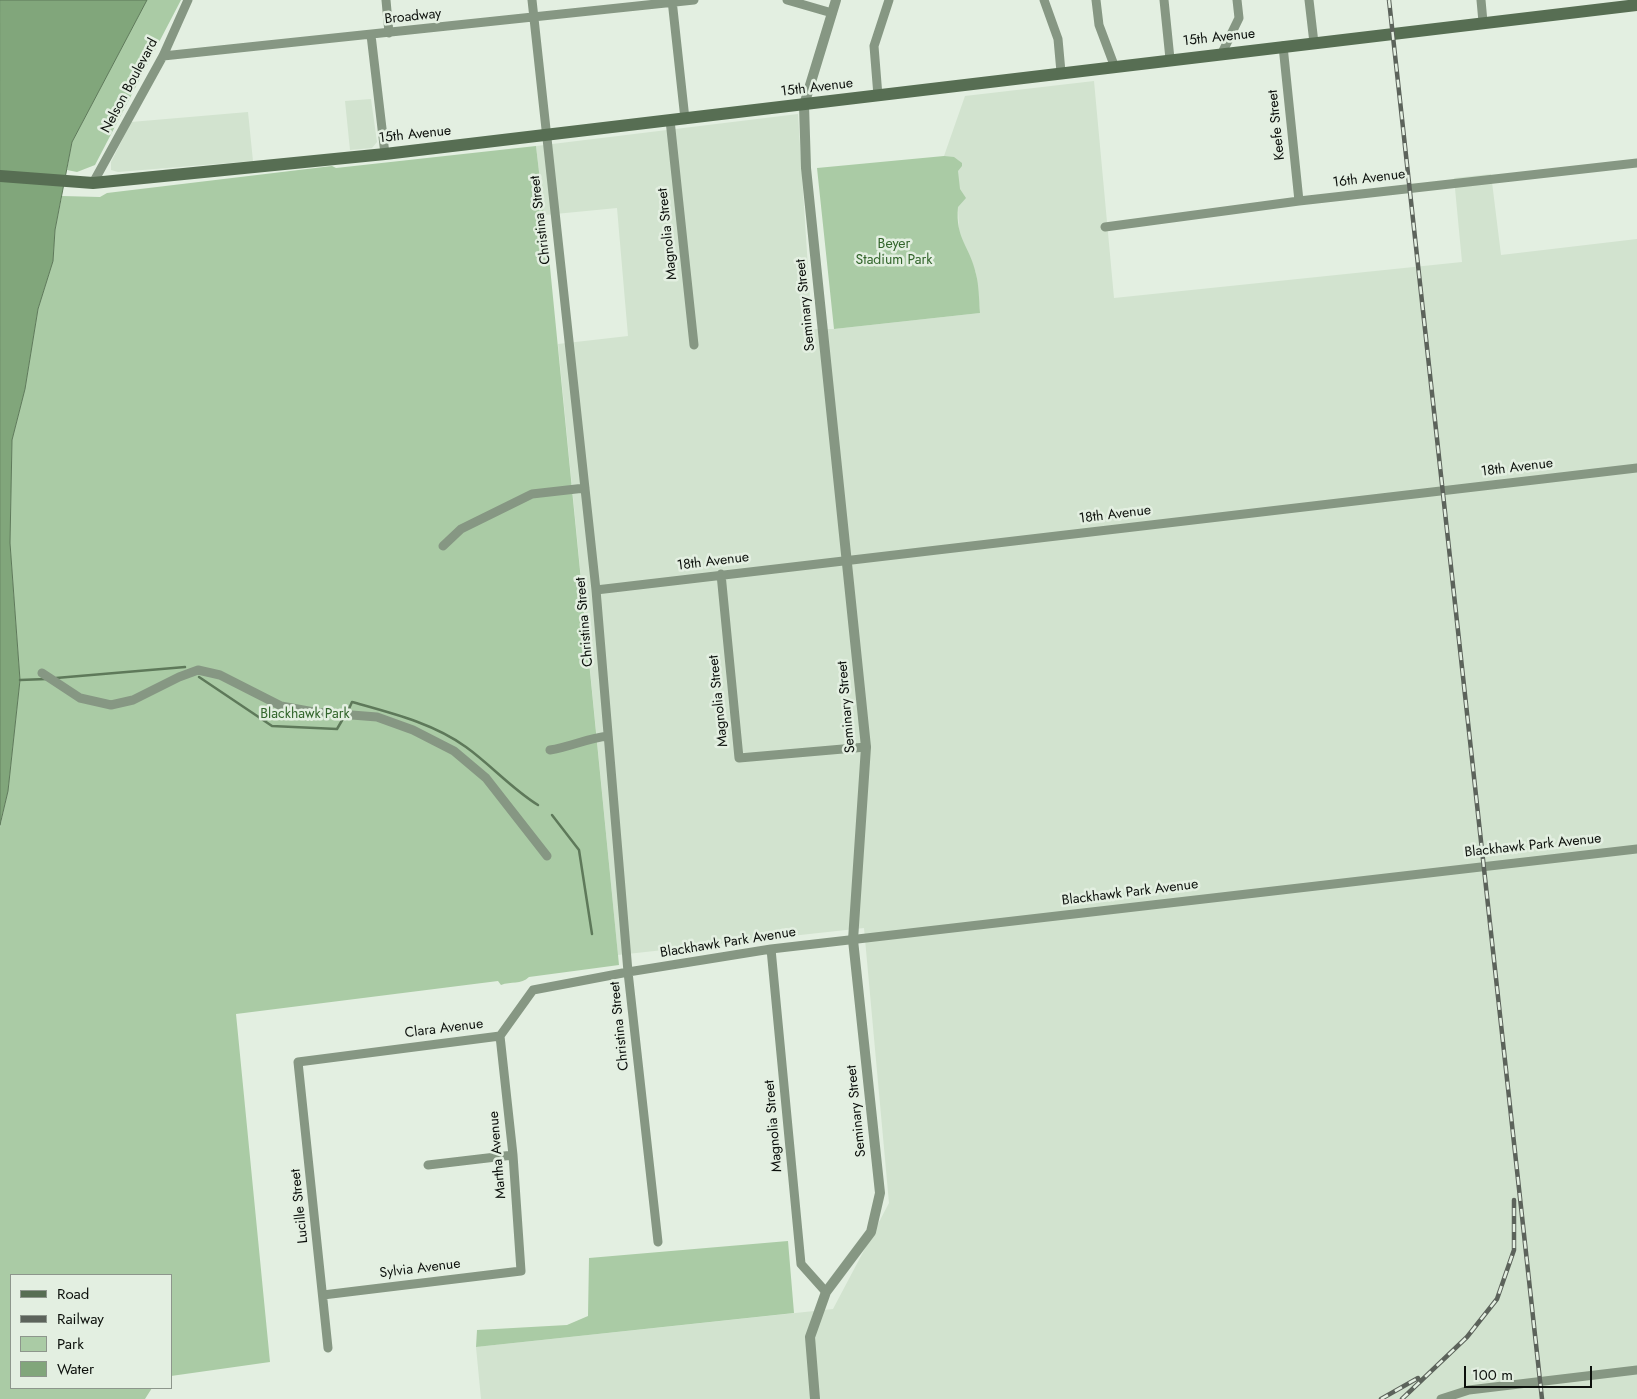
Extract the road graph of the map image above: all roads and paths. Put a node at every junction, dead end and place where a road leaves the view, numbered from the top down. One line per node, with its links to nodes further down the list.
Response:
1 (188, 0): 24 (street, Nelson Boulevard)
2 (386, 0): 19 (street)
3 (532, 0): 17 (street, Christina Street)
4 (694, 0): 14 (street, Broadway)
5 (787, 0): 16 (street)
6 (836, 0): 16 (street, Seminary Street)
7 (889, 0): 28 (street)
8 (1044, 0): 27 (street)
9 (1096, 0): 26 (street)
10 (1164, 0): 25 (street)
11 (1237, 0): 23 (street)
12 (1309, 0): 21 (street)
13 (1481, 0): 18 (street)
14 (672, 1): 17 (street, Broadway); 30 (street)
15 (1637, 5): 18 (main road, 15th Avenue)
16 (832, 13): 29 (street, Seminary Street)
17 (534, 18): 19 (street, Broadway); 32 (street, Christina Street)
18 (1483, 22): 21 (main road, 15th Avenue)
19 (390, 33): 20 (street, Broadway)
20 (371, 35): 24 (street, Broadway); 33 (street)
21 (1314, 43): 22 (main road, 15th Avenue)
22 (1283, 46): 23 (main road, 15th Avenue); 37 (street, Keefe Street)
23 (1222, 53): 25 (main road, 15th Avenue)
24 (163, 56): 36 (street, Nelson Boulevard)
25 (1170, 59): 26 (main road, 15th Avenue)
26 (1114, 65): 27 (main road, 15th Avenue)
27 (1061, 72): 28 (main road, 15th Avenue)
28 (878, 96): 29 (main road, 15th Avenue)
29 (804, 105): 30 (main road, 15th Avenue); 43 (street, Seminary Street)
30 (685, 118): 31 (main road, 15th Avenue)
31 (670, 120): 32 (main road, 15th Avenue); 39 (street, Magnolia Street)
32 (545, 136): 33 (main road, 15th Avenue); 41 (street, Christina Street)
33 (384, 154): 36 (main road, 15th Avenue)
34 (1637, 163): 37 (street, 16th Avenue)
35 (0, 176): 36 (main road, 15th Avenue)
36 (93, 183)
37 (1299, 201): 38 (street, 16th Avenue)
38 (1105, 227)
39 (694, 345)
40 (1637, 468): 43 (street, 18th Avenue)
41 (585, 488): 42 (street); 45 (street, Christina Street)
42 (443, 546)
43 (847, 560): 44 (street, 18th Avenue); 48 (street, Seminary Street)
44 (721, 574): 45 (street, 18th Avenue); 48 (street, Magnolia Street)
45 (596, 590): 47 (street, Christina Street)
46 (42, 673): 51 (street)
47 (608, 736): 49 (street); 54 (street, Christina Street)
48 (866, 747): 52 (street, Seminary Street)
49 (550, 750)
50 (1637, 848): 52 (street, Blackhawk Park Avenue)
51 (547, 856)
52 (853, 940): 53 (street, Blackhawk Park Avenue); 61 (street, Seminary Street)
53 (772, 949): 54 (street, Blackhawk Park Avenue); 61 (street, Magnolia Street)
54 (628, 972): 55 (street, Clara Avenue); 59 (street, Christina Street)
55 (500, 1036): 56 (street, Clara Avenue); 57 (street, Martha Avenue)
56 (298, 1062): 62 (street, Lucille Street)
57 (513, 1155): 58 (street); 60 (street, Martha Avenue)
58 (428, 1165)
59 (658, 1242)
60 (521, 1271): 62 (street, Sylvia Avenue)
61 (826, 1292): 65 (street, Seminary Street)
62 (323, 1295): 63 (street, Lucille Street)
63 (328, 1348)
64 (1637, 1370): 66 (street)
65 (815, 1399)
66 (1441, 1399)

